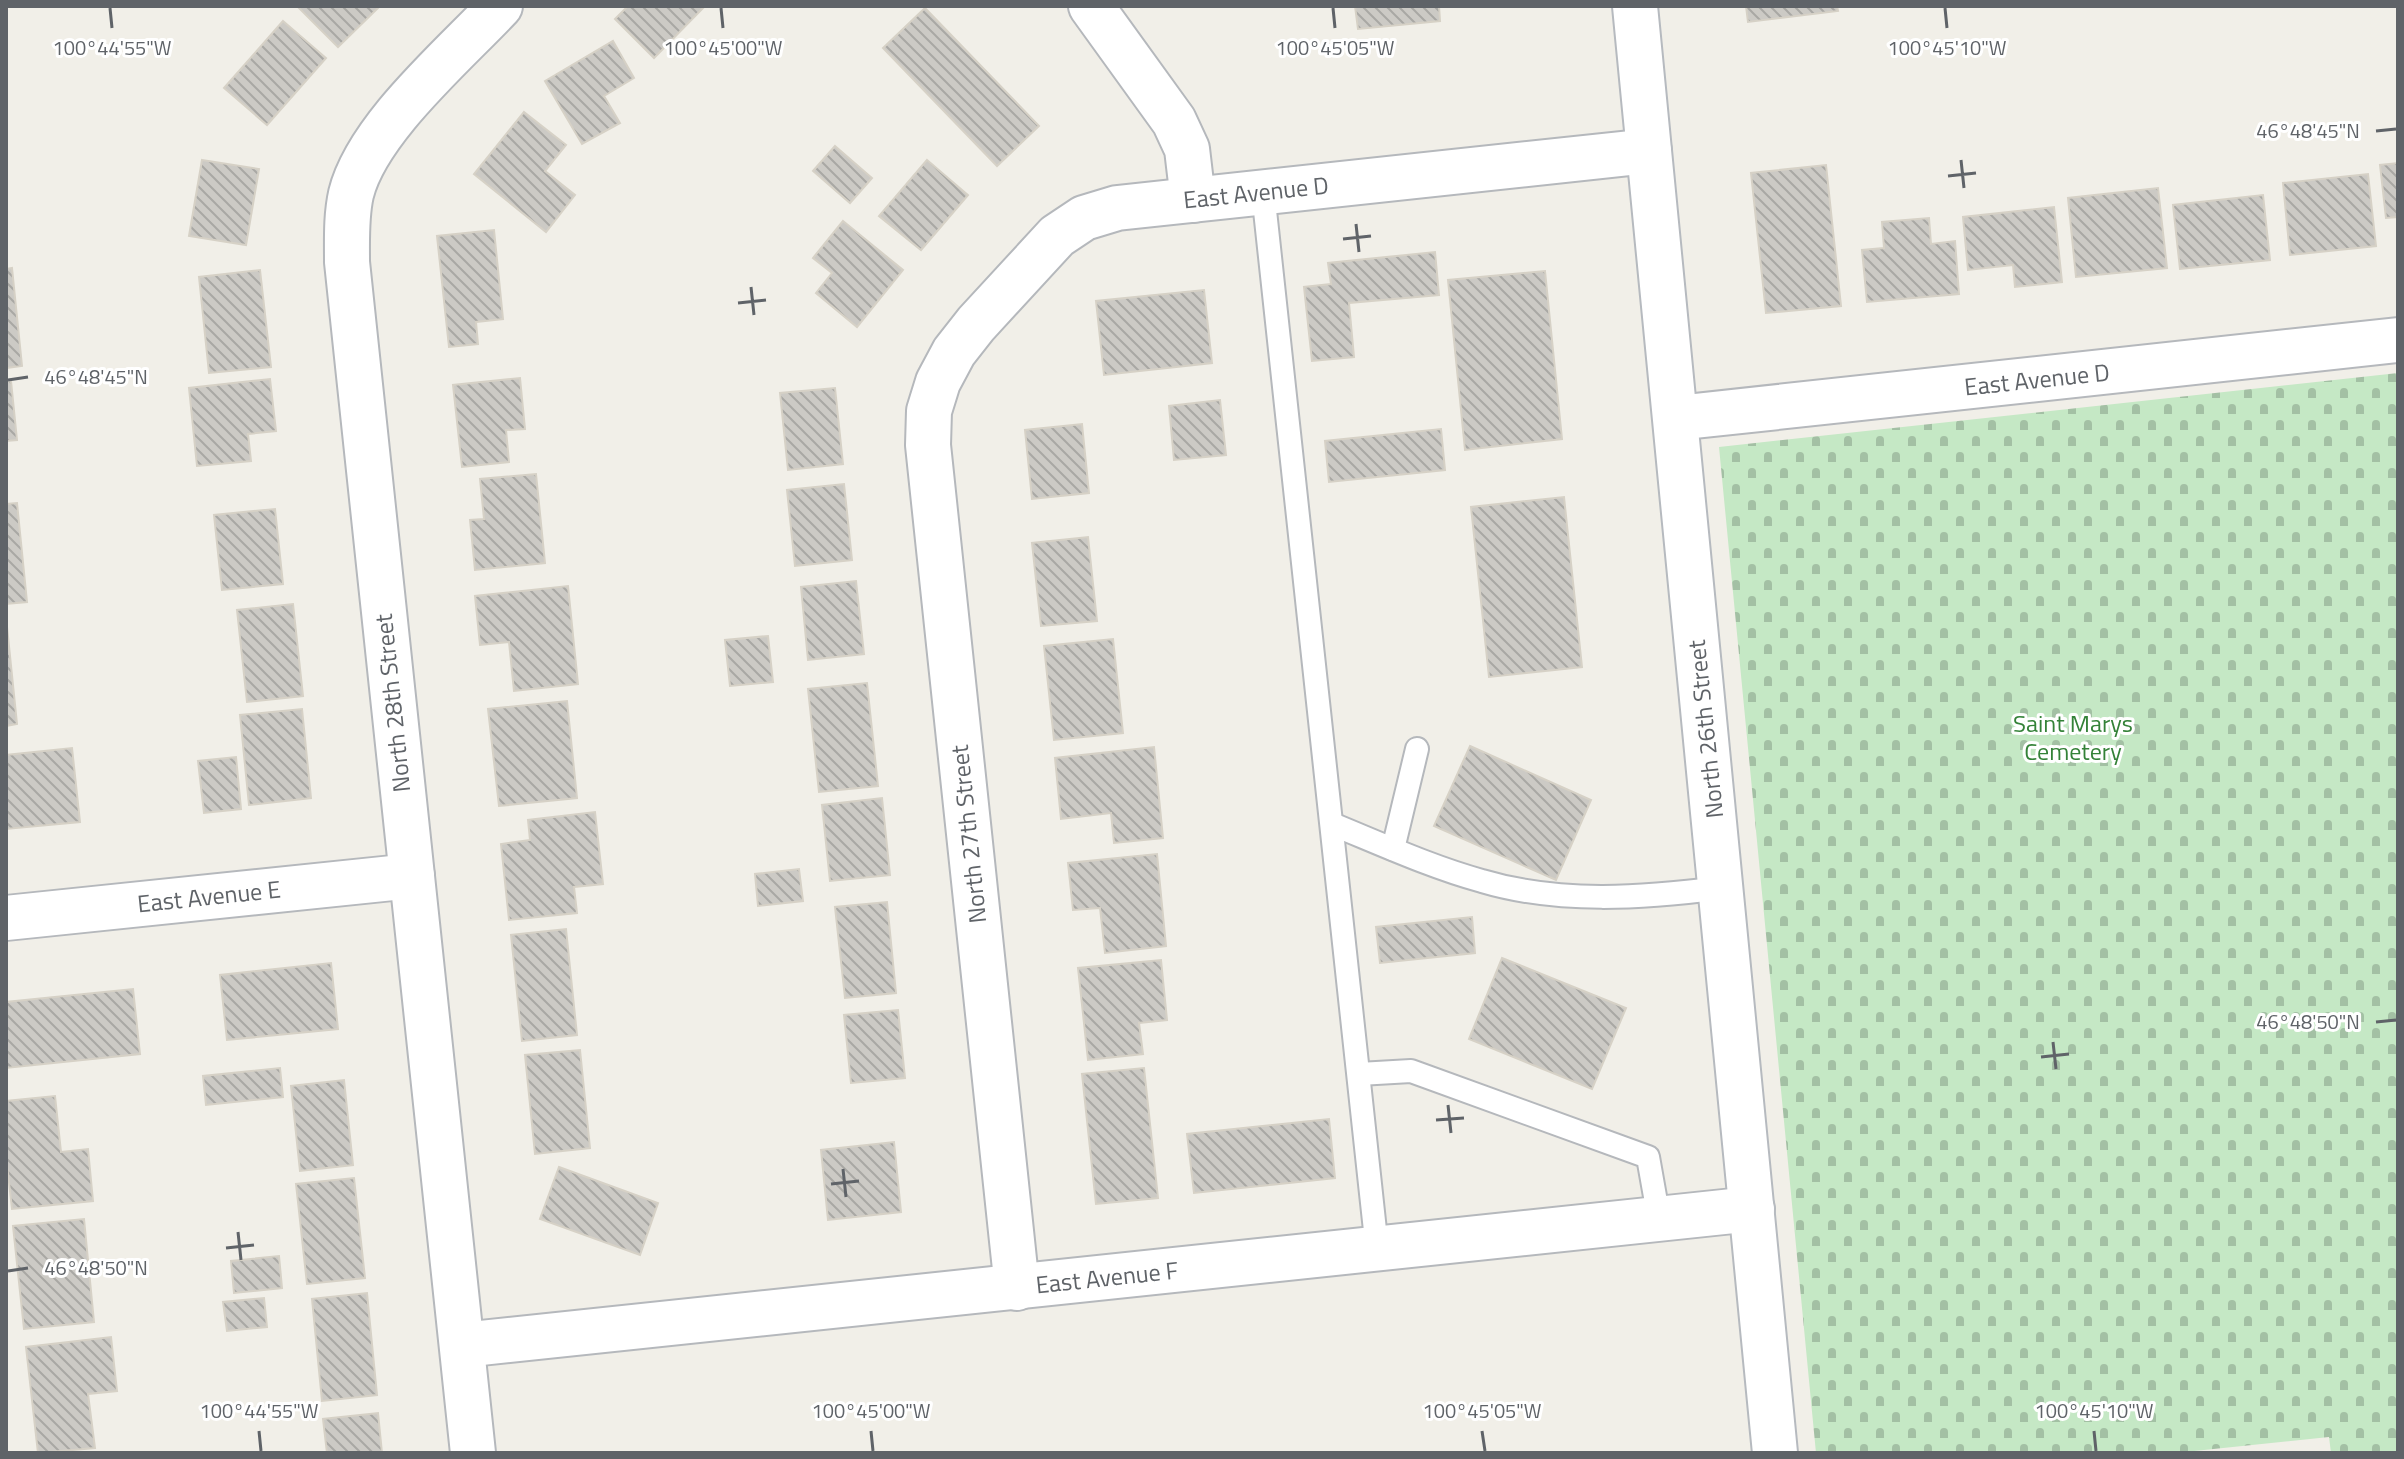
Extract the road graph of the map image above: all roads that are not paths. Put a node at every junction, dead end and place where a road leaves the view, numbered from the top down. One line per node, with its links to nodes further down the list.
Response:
1 (500, 6): 13 (street, North 28th Street)
2 (1091, 6): 6 (street)
3 (1635, 6): 4 (street, North 26th Street)
4 (1649, 151): 5 (street, East Avenue D); 9 (street, North 26th Street)
5 (1263, 192): 6 (street, East Avenue D); 11 (lane)
6 (1193, 200): 8 (street, East Avenue D)
7 (2398, 340): 9 (street, East Avenue D)
8 (938, 382): 20 (street, North 27th Street)
9 (1676, 418): 14 (street, North 26th Street)
10 (1417, 749): 12 (lane)
11 (1332, 824): 12 (lane); 16 (lane)
12 (1393, 849): 14 (lane)
13 (412, 876): 15 (street, East Avenue E); 21 (street, North 28th Street)
14 (1721, 888): 17 (street, North 26th Street)
15 (6, 918)
16 (1359, 1074): 18 (lane); 19 (lane)
17 (1752, 1209): 18 (street, East Avenue F); 23 (street, North 26th Street)
18 (1659, 1219): 19 (street, East Avenue F)
19 (1377, 1249): 20 (street, East Avenue F)
20 (1017, 1288): 21 (street, East Avenue F)
21 (462, 1345): 22 (street, North 28th Street)
22 (473, 1453)
23 (1775, 1453)

